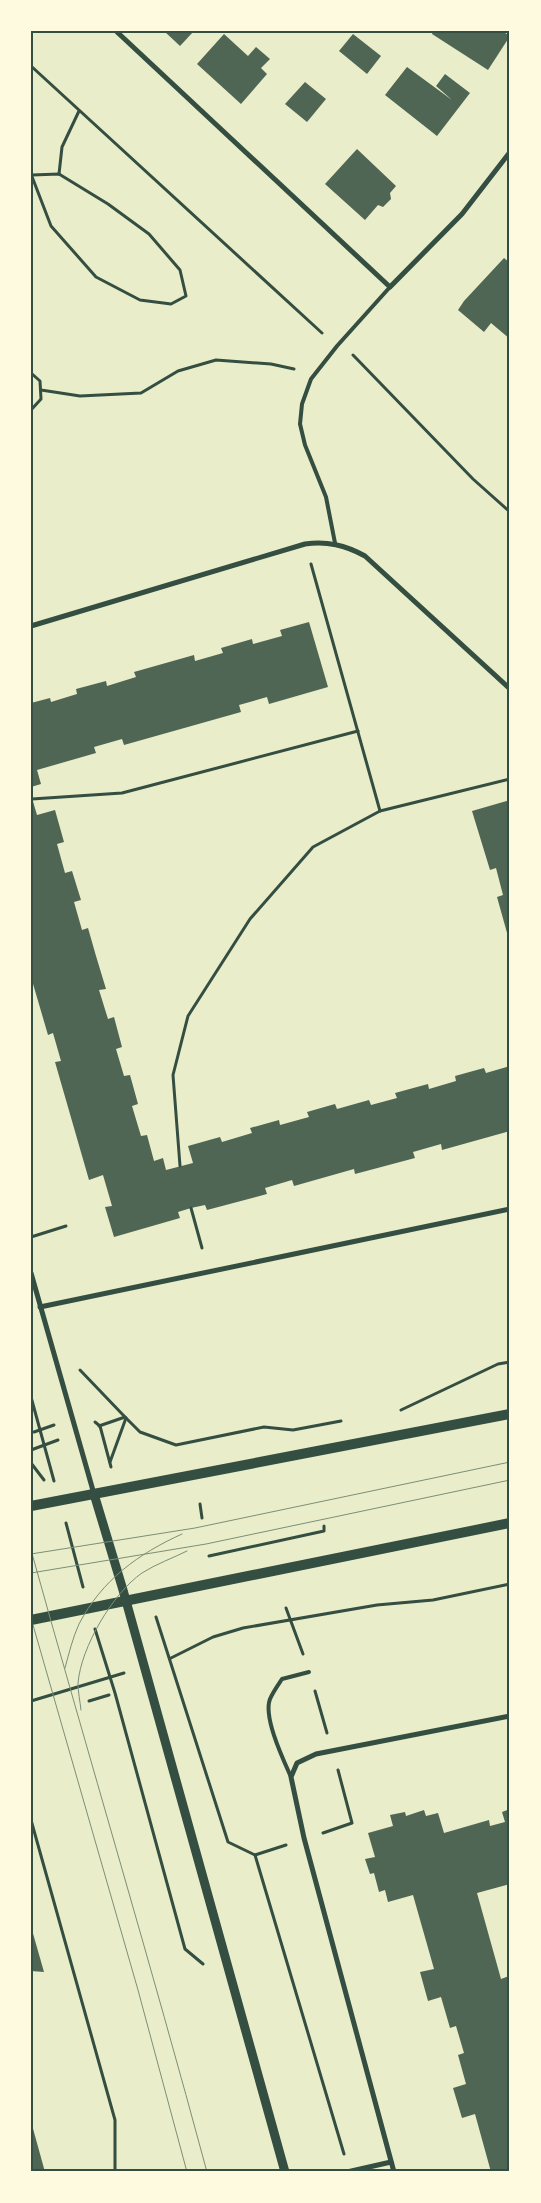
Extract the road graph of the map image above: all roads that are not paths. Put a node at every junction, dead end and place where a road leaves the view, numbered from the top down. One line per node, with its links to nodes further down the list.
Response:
1 (116, 31): 3 (street)
2 (510, 152): 3 (street)
3 (390, 287): 4 (lane)
4 (335, 543): 5 (street); 6 (street)
5 (31, 626)
6 (510, 689)
7 (510, 1209): 9 (street)
8 (31, 1272): 9 (street)
9 (40, 1307): 11 (street)
10 (510, 1414): 11 (main road)
11 (94, 1494): 12 (main road); 14 (street)
12 (31, 1506)
13 (510, 1523): 14 (main road)
14 (126, 1600): 15 (main road); 20 (street)
15 (31, 1620)
16 (309, 1672): 18 (lane)
17 (510, 1716): 18 (street)
18 (291, 1777): 19 (street)
19 (391, 2162): 21 (street); 22 (street)
20 (285, 2172)
21 (348, 2172)
22 (394, 2172)

